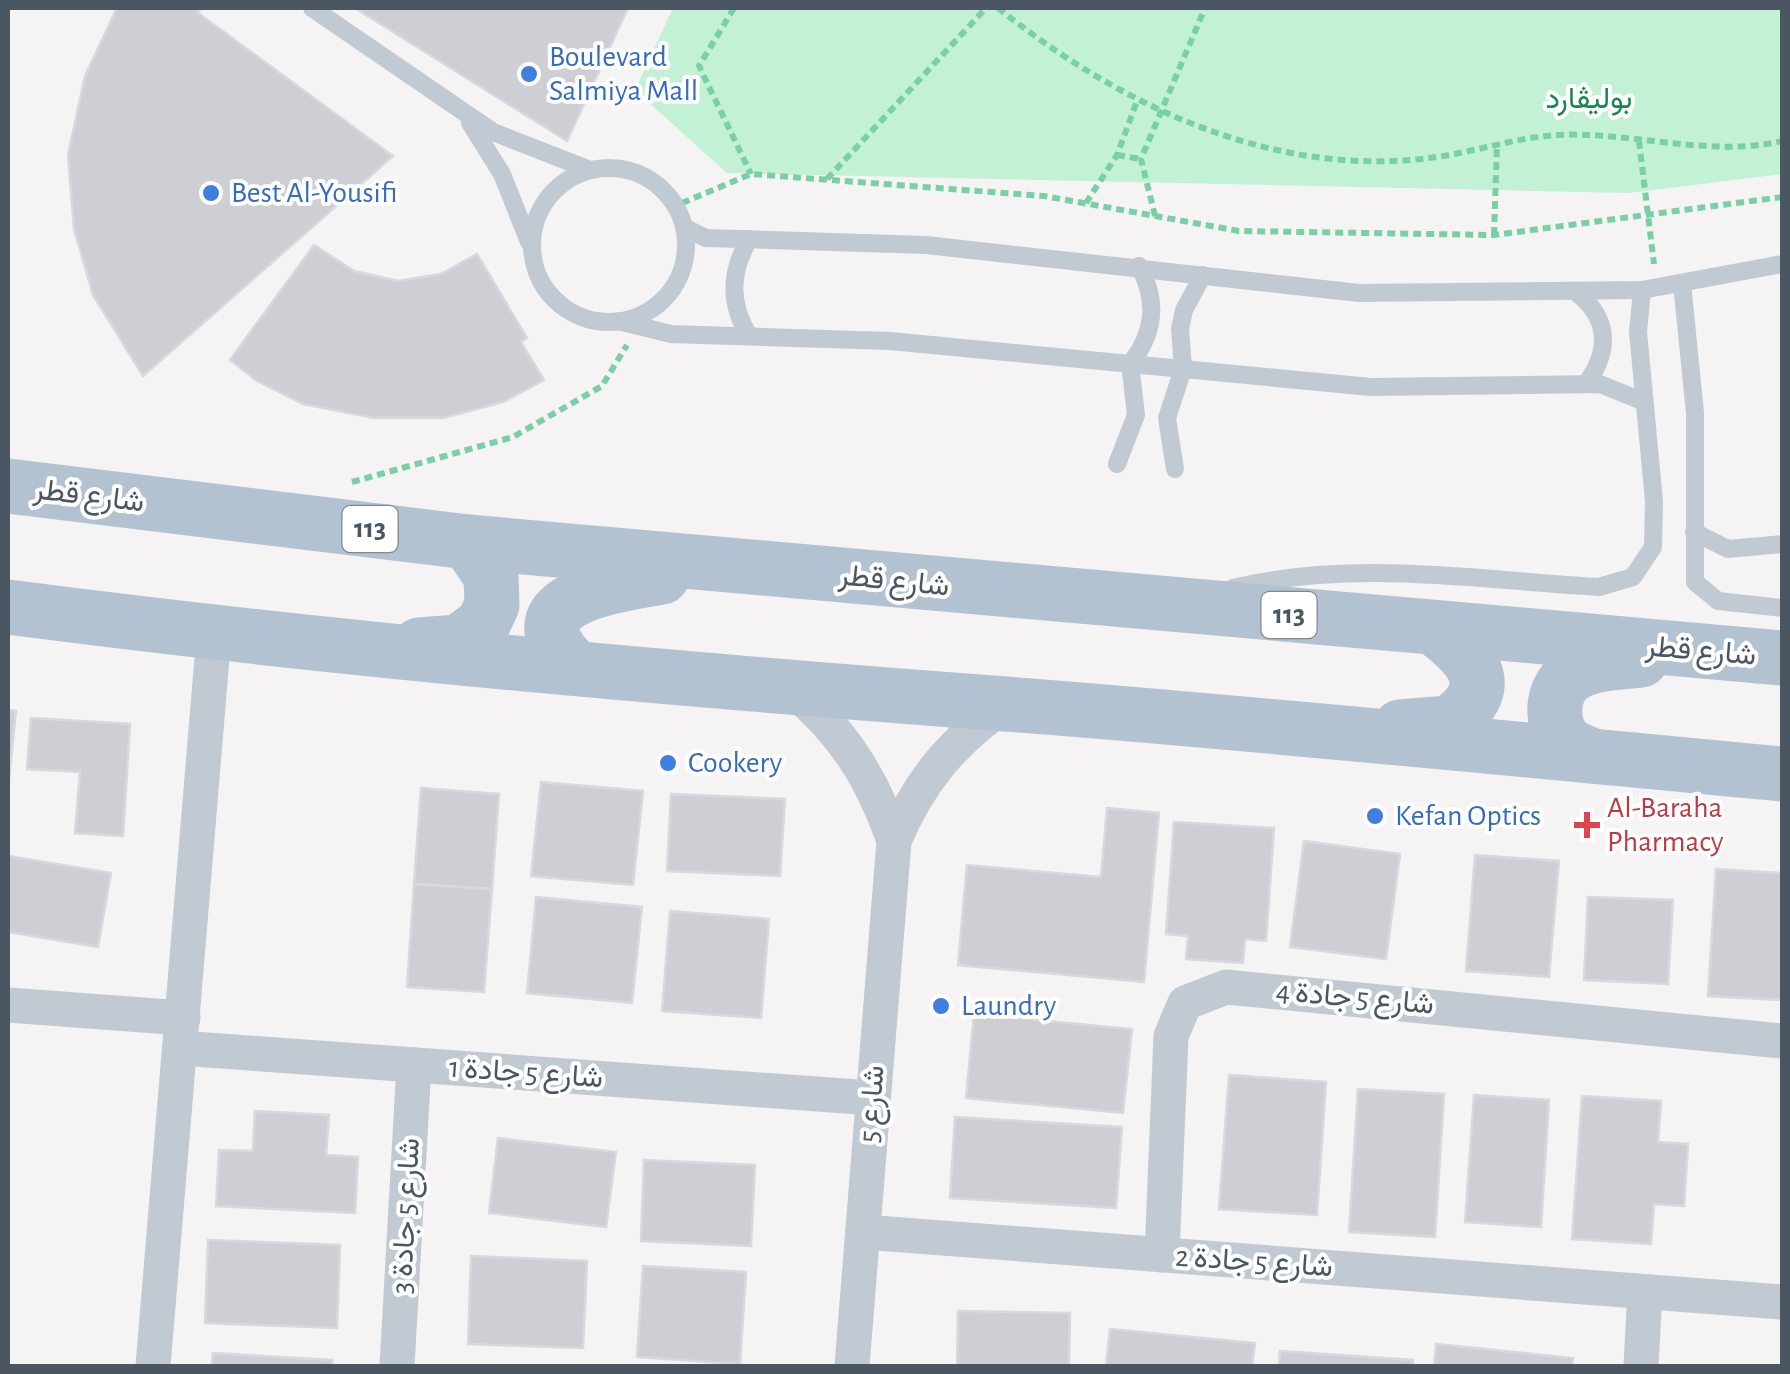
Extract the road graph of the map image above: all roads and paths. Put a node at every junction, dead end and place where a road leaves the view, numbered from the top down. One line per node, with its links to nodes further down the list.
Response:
1 (312, 8): 8 (lane)
2 (734, 8): 15 (path)
3 (986, 8): 16 (path)
4 (998, 8): 6 (path)
5 (1204, 8): 7 (path)
6 (1138, 100): 7 (path); 12 (path)
7 (1160, 109): 11 (path); 13 (path)
8 (464, 114): 14 (lane); 25 (lane)
9 (1782, 140): 10 (path)
10 (1639, 141): 11 (path); 21 (path)
11 (1497, 143): 23 (path)
12 (1117, 155): 13 (path); 18 (path)
13 (1140, 159): 20 (path)
14 (590, 170): 19 (lane); 25 (lane)
15 (750, 174): 16 (path); 19 (path)
16 (826, 180): 18 (path)
17 (1782, 197): 21 (path)
18 (1086, 204): 20 (path)
19 (676, 206): 22 (lane)
20 (1154, 216): 23 (path)
21 (1646, 216): 23 (path); 30 (path)
22 (685, 228): 24 (lane); 32 (lane)
23 (1494, 235)
24 (749, 240): 27 (lane); 33 (lane)
25 (531, 248): 32 (lane)
26 (1782, 264): 29 (lane)
27 (1139, 266): 28 (lane); 34 (lane)
28 (1202, 275): 31 (lane); 35 (lane)
29 (1682, 283): 30 (lane); 44 (lane)
30 (1650, 289): 31 (lane); 37 (lane)
31 (1577, 293): 36 (lane)
32 (630, 324): 33 (lane); 42 (path)
33 (748, 336): 34 (lane)
34 (1130, 364): 35 (lane); 38 (lane)
35 (1183, 369): 36 (lane); 40 (lane)
36 (1586, 384): 37 (lane)
37 (1642, 401): 49 (lane)
38 (1117, 464)
39 (8, 467): 43 (main road)
40 (1174, 469)
41 (8, 486): 43 (main road, شارع قطر / 113)
42 (334, 487)
43 (103, 498): 45 (main road, شارع قطر / 113)
44 (1694, 532): 46 (lane); 50 (lane)
45 (468, 542): 47 (main road, شارع قطر / 113); 53 (main road)
46 (1782, 544)
47 (734, 563): 49 (main road, شارع قطر / 113); 56 (main road)
48 (8, 607): 52 (main road)
49 (1190, 607): 51 (main road, شارع قطر / 113)
50 (1782, 608)
51 (1434, 628): 54 (main road, شارع قطر / 113); 59 (main road)
52 (214, 634): 53 (main road); 64 (street)
53 (371, 649): 56 (main road)
54 (1704, 651): 55 (main road, شارع قطر / 113); 60 (main road)
55 (1782, 658)
56 (574, 666): 57 (main road)
57 (793, 690): 58 (main road); 62 (street, شارع 5)
58 (1006, 704): 59 (main road); 62 (street, شارع 5)
59 (1292, 730): 60 (main road)
60 (1594, 756): 61 (main road)
61 (1782, 774)
62 (894, 842): 67 (street, شارع 5)
63 (8, 1005): 64 (street, شارع 5 جادة 1)
64 (181, 1033): 66 (street, شارع 5 جادة 1); 72 (street)
65 (1782, 1041): 69 (street, شارع 5 جادة 4)
66 (414, 1065): 67 (street, شارع 5 جادة 1); 73 (street, شارع 5 جادة 3)
67 (872, 1098): 68 (street, شارع 5)
68 (863, 1232): 69 (street, شارع 5 جادة 2); 74 (street, شارع 5)
69 (1162, 1255): 70 (street, شارع 5 جادة 2)
70 (1645, 1292): 71 (street, شارع 5 جادة 2); 75 (street)
71 (1782, 1302)
72 (154, 1366)
73 (397, 1366)
74 (852, 1366)
75 (1641, 1366)

